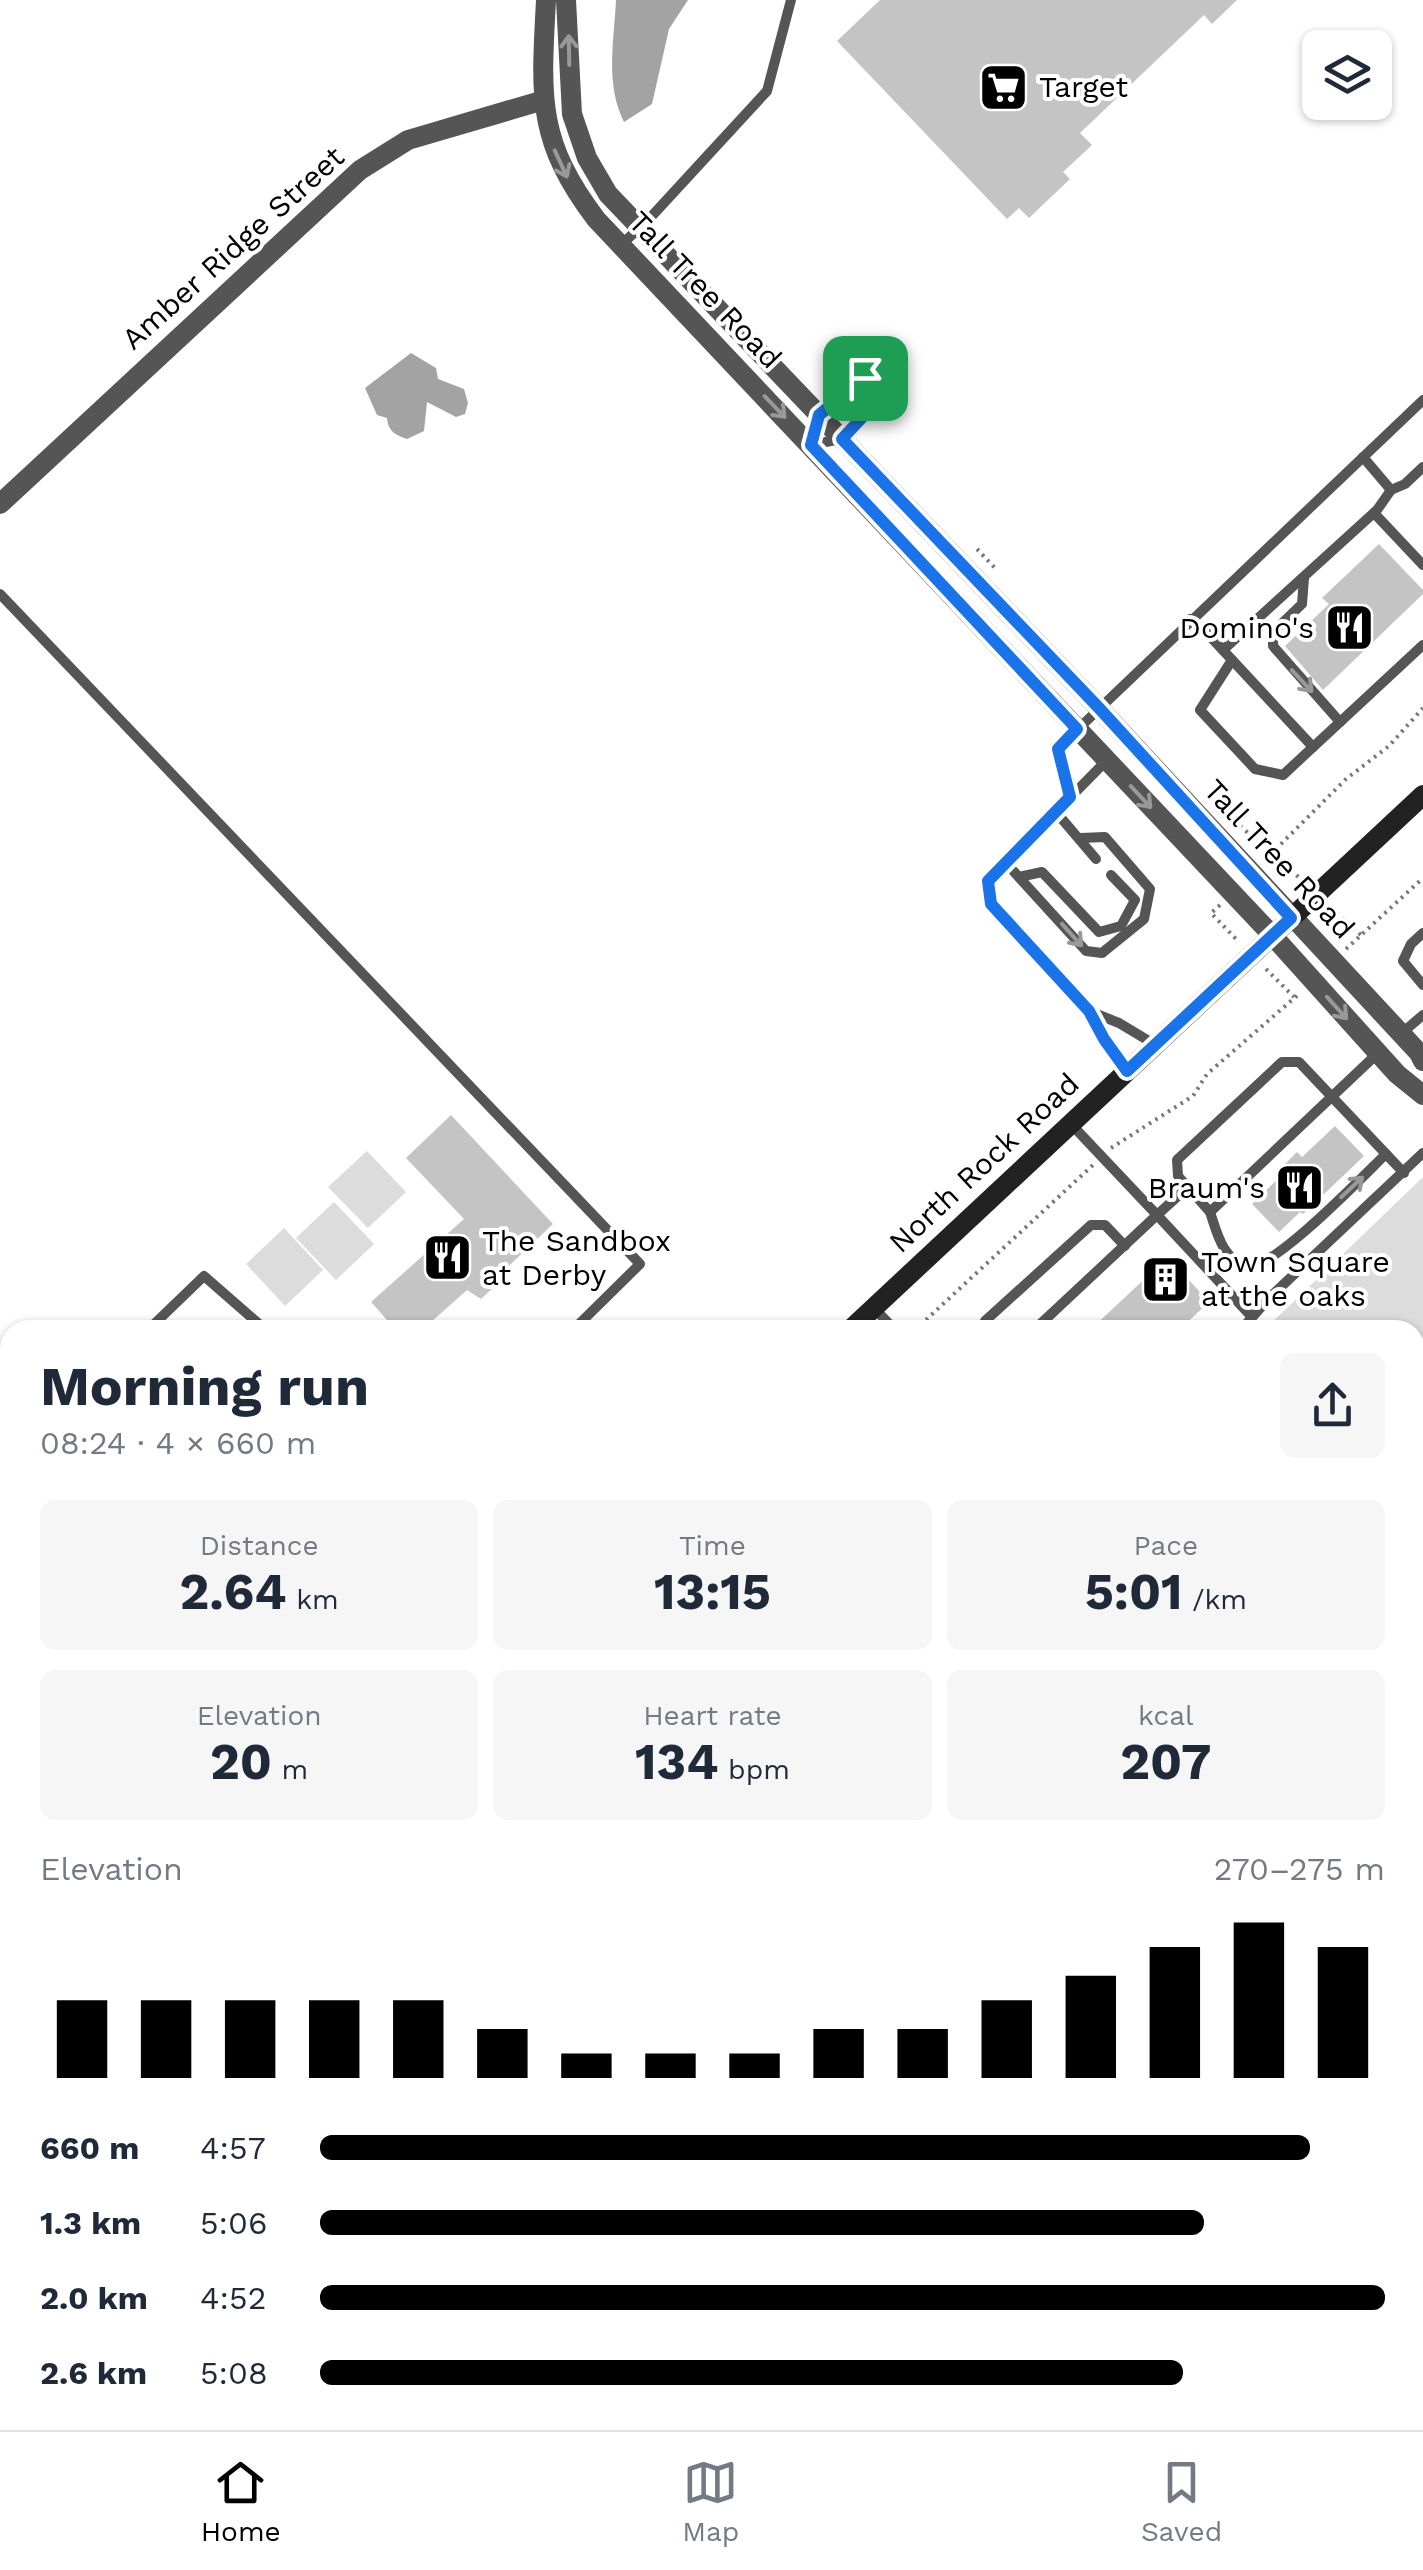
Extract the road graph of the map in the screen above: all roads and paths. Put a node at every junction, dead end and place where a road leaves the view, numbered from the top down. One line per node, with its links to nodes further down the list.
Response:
1 (546, 0): 4 (street, Tall Tree Road)
2 (566, 0): 5 (street, Tall Tree Road, one-way to 2)
3 (791, 0): 5 (lane)
4 (544, 100): 6 (street, Tall Tree Road, one-way to 6); 14 (street, Amber Ridge Street)
5 (640, 227): 6 (lane); 8 (street, Tall Tree Road)
6 (621, 245): 10 (street, Tall Tree Road, one-way to 10)
7 (1423, 400): 11 (lane)
8 (819, 415): 9 (street, Tall Tree Road); 9 (lane); 10 (lane)
9 (842, 439): 10 (lane); 23 (street, Tall Tree Road)
10 (811, 445): 26 (street, Tall Tree Road)
11 (1363, 457): 13 (lane); 19 (lane)
12 (1422, 472): 13 (lane)
13 (1391, 490): 15 (lane)
14 (0, 504)
15 (1374, 513): 16 (lane); 17 (lane)
16 (1423, 565)
17 (1304, 578): 21 (lane); 25 (lane, one-way to 25)
18 (0, 594): 67 (lane)
19 (1190, 619): 21 (lane); 23 (lane)
20 (1423, 645): 25 (lane)
21 (1222, 650): 22 (lane)
22 (1232, 660): 27 (lane); 27 (lane)
23 (1099, 708): 26 (lane); 39 (street, Tall Tree Road)
24 (1423, 708): 33 (path)
25 (1340, 722): 27 (lane)
26 (1077, 729): 28 (street, Tall Tree Road); 30 (lane)
27 (1313, 748)
28 (1106, 760): 30 (lane); 41 (street, Tall Tree Road, one-way to 41)
29 (1423, 796): 39 (main road, North Rock Road)
30 (1070, 797): 31 (lane)
31 (1056, 812): 32 (lane); 35 (lane)
32 (1081, 838): 34 (lane); 37 (lane, one-way to 32)
33 (1273, 853)
34 (1096, 859)
35 (1006, 863): 37 (lane); 44 (lane)
36 (1110, 875): 37 (lane)
37 (1019, 877)
38 (1423, 878): 42 (path)
39 (1291, 918): 41 (main road, North Rock Road); 46 (street, Tall Tree Road)
40 (1423, 934): 43 (lane)
41 (1272, 936): 47 (main road, North Rock Road); 48 (street, Tall Tree Road, one-way to 48)
42 (1347, 948)
43 (1423, 985)
44 (1089, 1011): 47 (lane); 50 (lane)
45 (1423, 1014): 46 (lane)
46 (1401, 1034): 49 (street, Tall Tree Road)
47 (1155, 1045): 50 (main road, North Rock Road)
48 (1378, 1052): 51 (street, Tall Tree Road); 52 (lane)
49 (1423, 1061)
50 (1127, 1071): 53 (main road, North Rock Road)
51 (1423, 1096)
52 (1332, 1098): 55 (lane); 57 (lane); 58 (lane)
53 (1070, 1124): 59 (lane); 63 (main road, North Rock Road)
54 (1423, 1153): 56 (lane)
55 (1386, 1154): 56 (lane); 61 (lane, one-way to 55)
56 (1404, 1173): 62 (lane)
57 (1188, 1187): 58 (lane); 59 (lane)
58 (1210, 1212): 61 (lane)
59 (1157, 1216): 60 (lane); 64 (lane)
60 (1124, 1246): 70 (lane); 71 (lane)
61 (1277, 1255): 62 (lane)
62 (1295, 1274): 64 (lane)
63 (874, 1308): 68 (main road, North Rock Road); 69 (lane)
64 (1252, 1317): 72 (lane)
65 (158, 1320): 66 (lane)
66 (255, 1320)
67 (582, 1320)
68 (861, 1320)
69 (885, 1320)
70 (986, 1320)
71 (1045, 1320)
72 (1249, 1320)

